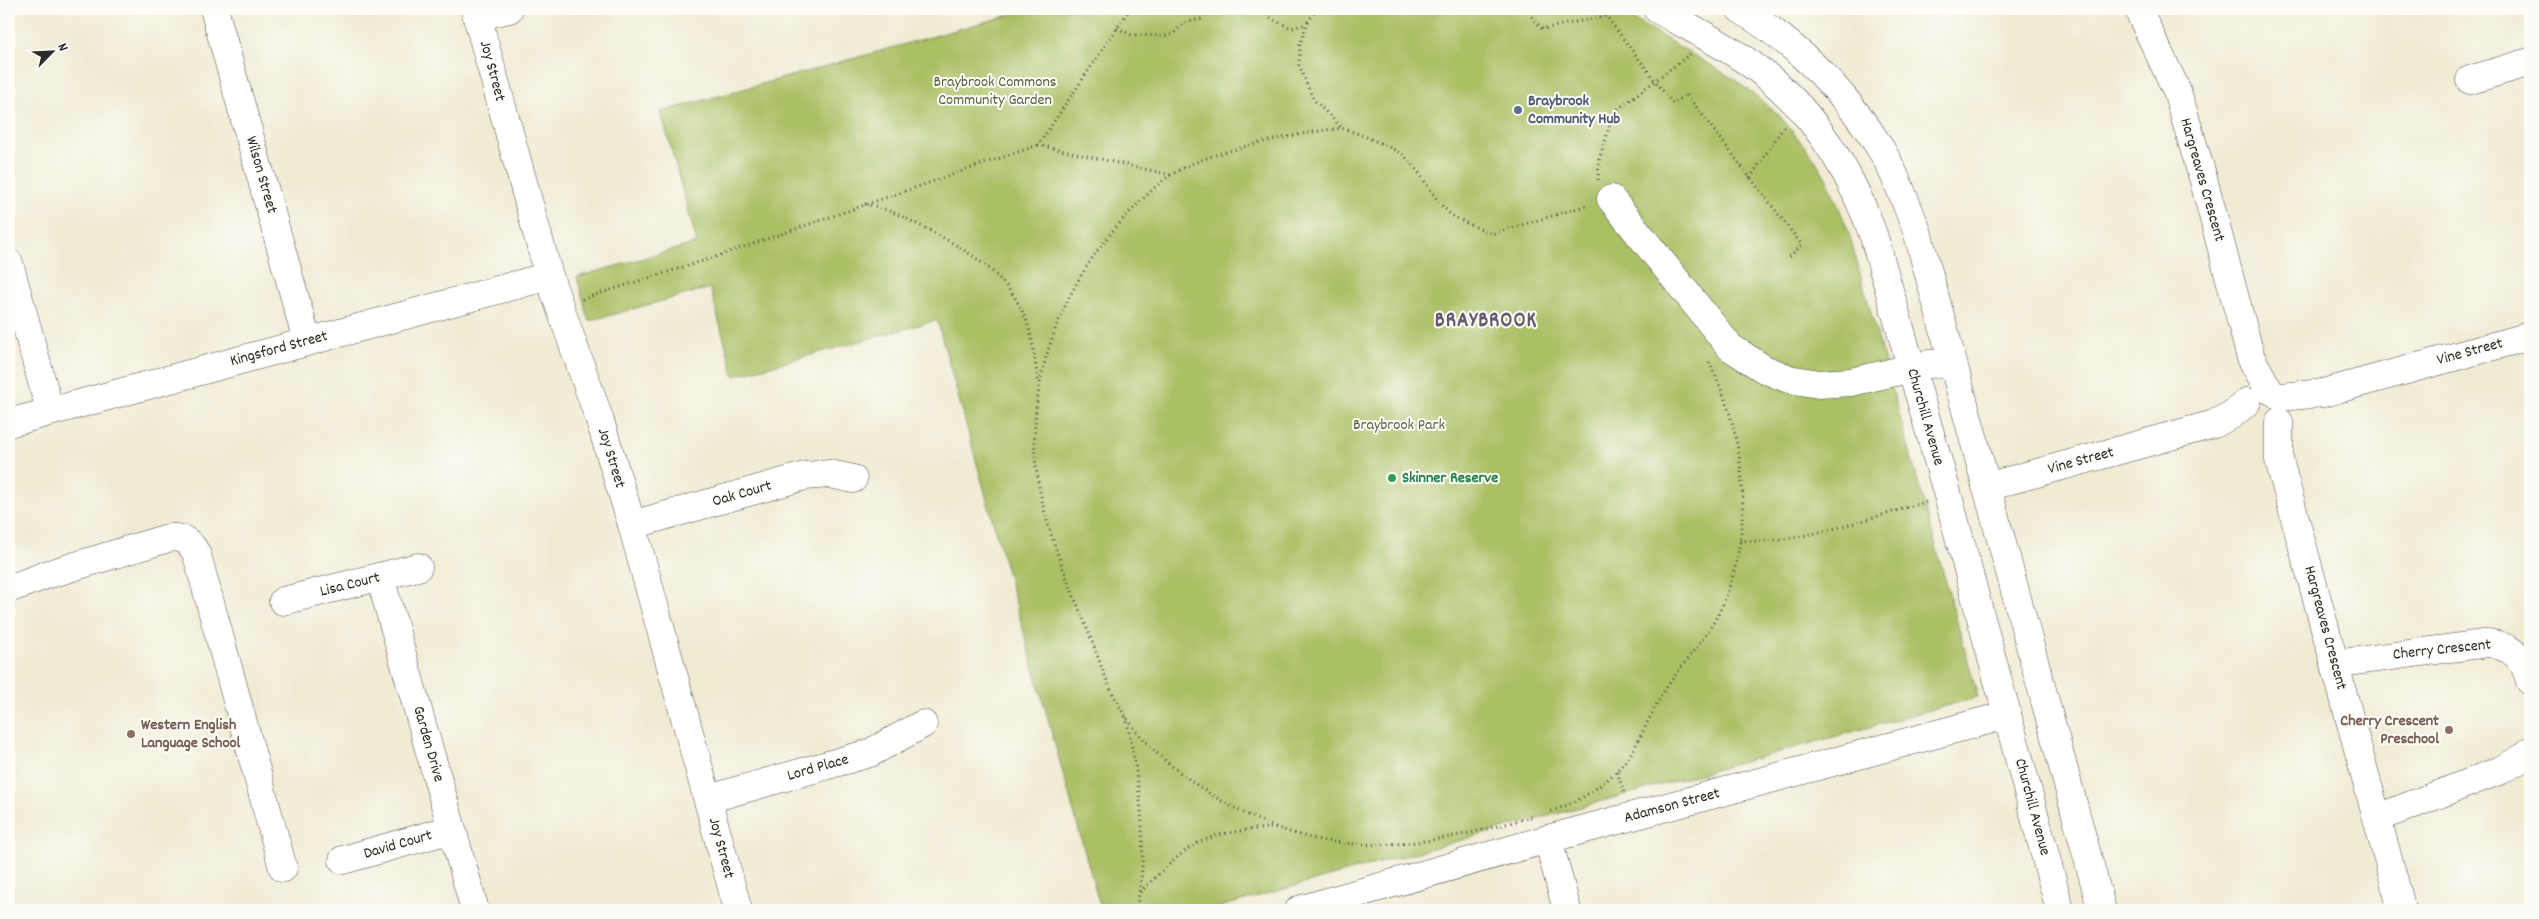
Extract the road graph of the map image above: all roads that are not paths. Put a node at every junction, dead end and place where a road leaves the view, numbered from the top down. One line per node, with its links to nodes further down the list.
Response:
1 (214, 9): 13 (street, Wilson Street)
2 (508, 9): 6 (street)
3 (1657, 9): 15 (street, Churchill Avenue)
4 (1740, 9): 14 (street)
5 (2138, 9): 16 (street, Hargreaves Crescent)
6 (476, 13): 11 (street, Joy Street)
7 (2530, 62): 8 (street)
8 (2470, 80)
9 (1602, 195): 15 (street)
10 (9, 263): 17 (street)
11 (549, 276): 13 (street, Kingsford Street); 22 (street, Joy Street)
12 (2530, 336): 16 (street, Vine Street)
13 (307, 341): 17 (street, Kingsford Street)
14 (1952, 363): 15 (street); 20 (street)
15 (1911, 368): 21 (street, Churchill Avenue)
16 (2265, 409): 20 (street, Vine Street); 27 (street, Hargreaves Crescent)
17 (50, 411): 18 (street, Kingsford Street)
18 (9, 423)
19 (854, 479): 22 (street, Oak Court)
20 (1986, 487): 21 (street, Vine Street); 29 (street)
21 (1948, 496): 30 (street, Churchill Avenue)
22 (632, 525): 33 (street, Joy Street)
23 (418, 567): 24 (street, Lisa Court)
24 (380, 577): 26 (street, Lisa Court); 36 (street, Garden Drive)
25 (9, 589): 38 (street)
26 (283, 601)
27 (2334, 664): 28 (street, Cherry Crescent); 34 (street, Hargreaves Crescent)
28 (2530, 681)
29 (2046, 704): 30 (street, Adamson Street); 44 (street)
30 (2007, 715): 35 (street, Adamson Street); 43 (street, Churchill Avenue)
31 (923, 724): 33 (street, Lord Place)
32 (2530, 751): 34 (street)
33 (708, 799): 40 (street, Joy Street)
34 (2378, 818): 45 (street, Hargreaves Crescent)
35 (1543, 823): 41 (street, Adamson Street); 42 (street)
36 (452, 829): 37 (street, David Court); 39 (street, Garden Drive)
37 (343, 860)
38 (283, 868)
39 (475, 910)
40 (738, 910)
41 (1299, 910)
42 (1567, 910)
43 (2060, 910)
44 (2102, 910)
45 (2402, 910)

